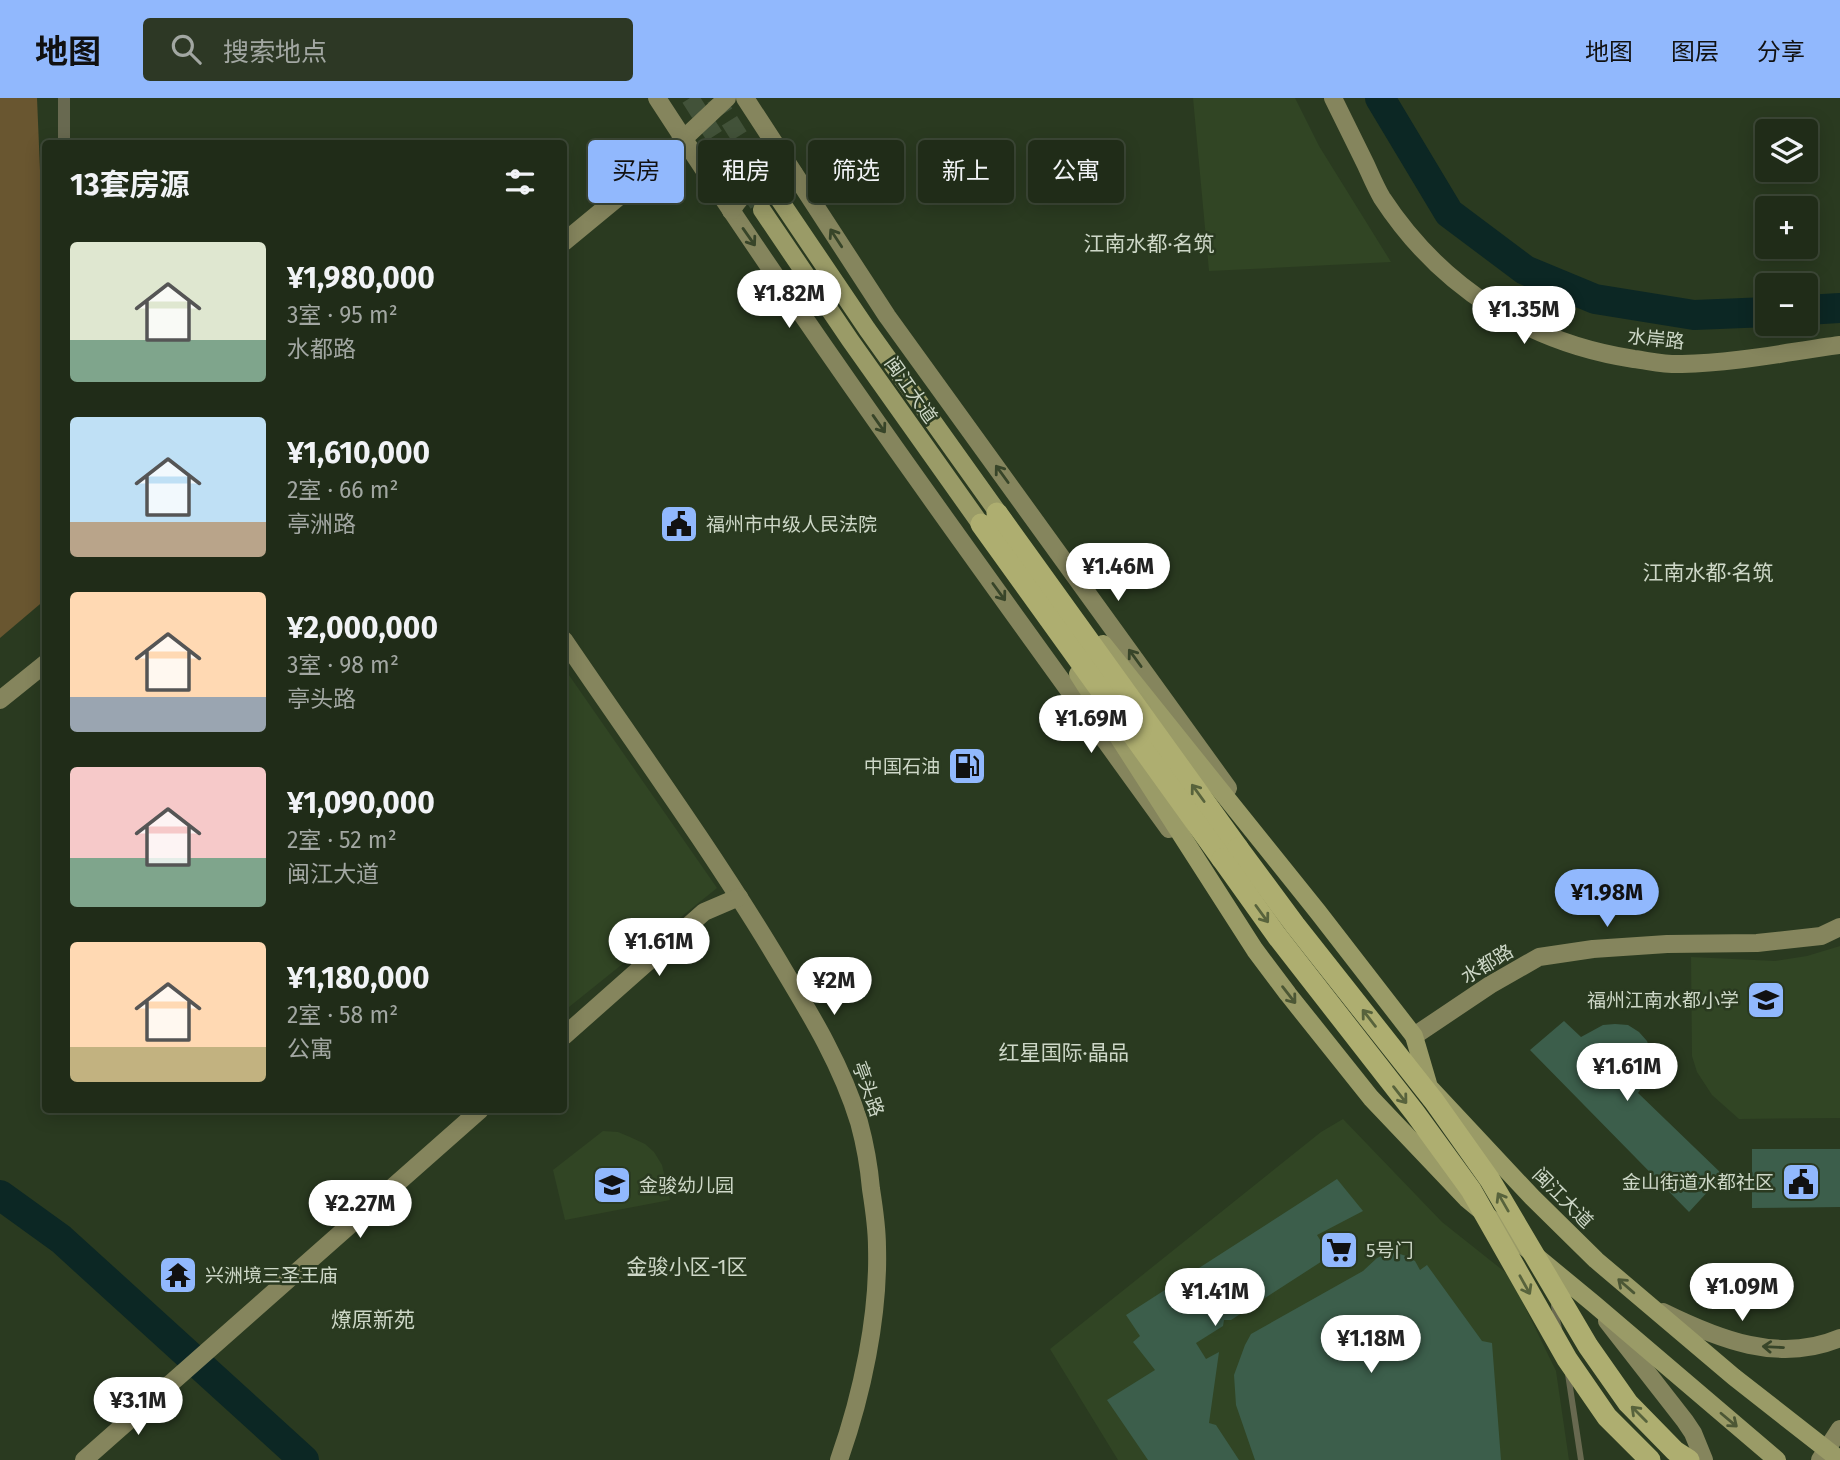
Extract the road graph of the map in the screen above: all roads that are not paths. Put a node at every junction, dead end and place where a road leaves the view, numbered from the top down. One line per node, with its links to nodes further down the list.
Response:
1 (64, 98): 7 (street)
2 (657, 98): 6 (main road)
3 (727, 98): 6 (main road)
4 (745, 98): 8 (main road)
5 (1333, 98): 15 (main road, 水岸路)
6 (684, 139): 13 (main road); 14 (main road)
7 (64, 140)
8 (772, 140)
9 (794, 174): 22 (main road, one-way to 9)
10 (736, 203): 13 (main road)
11 (782, 203): 16 (main road, 闽江大道)
12 (762, 210): 16 (main road, 闽江大道)
13 (731, 211): 24 (main road, one-way to 24)
14 (567, 240)
15 (1840, 345)
16 (989, 518): 20 (highway); 22 (main road, 闽江大道, one-way to 16); 24 (main road)
17 (567, 644): 21 (main road, 亭头路)
18 (42, 666): 19 (main road)
19 (0, 700)
20 (1230, 854): 37 (highway, one-way to 37, bridge); 38 (highway, one-way to 20, bridge)
21 (739, 897): 25 (main road); 35 (main road, 亭头路)
22 (1318, 912): 26 (main road, 闽江大道)
23 (1840, 927): 26 (main road, 水都路)
24 (1255, 950): 28 (main road, one-way to 28)
25 (567, 1033)
26 (1414, 1037): 30 (main road, 闽江大道, one-way to 26)
27 (477, 1113): 34 (main road)
28 (1546, 1266): 29 (main road); 36 (lane)
29 (1594, 1304): 39 (main road); 40 (main road, one-way to 40)
30 (1649, 1306): 31 (main road, one-way to 30); 33 (main road, 闽江大道)
31 (1840, 1338)
32 (1840, 1429): 33 (main road)
33 (1829, 1457)
34 (84, 1460)
35 (839, 1460)
36 (1581, 1460)
37 (1650, 1460)
38 (1689, 1460)
39 (1704, 1460)
40 (1777, 1460)

